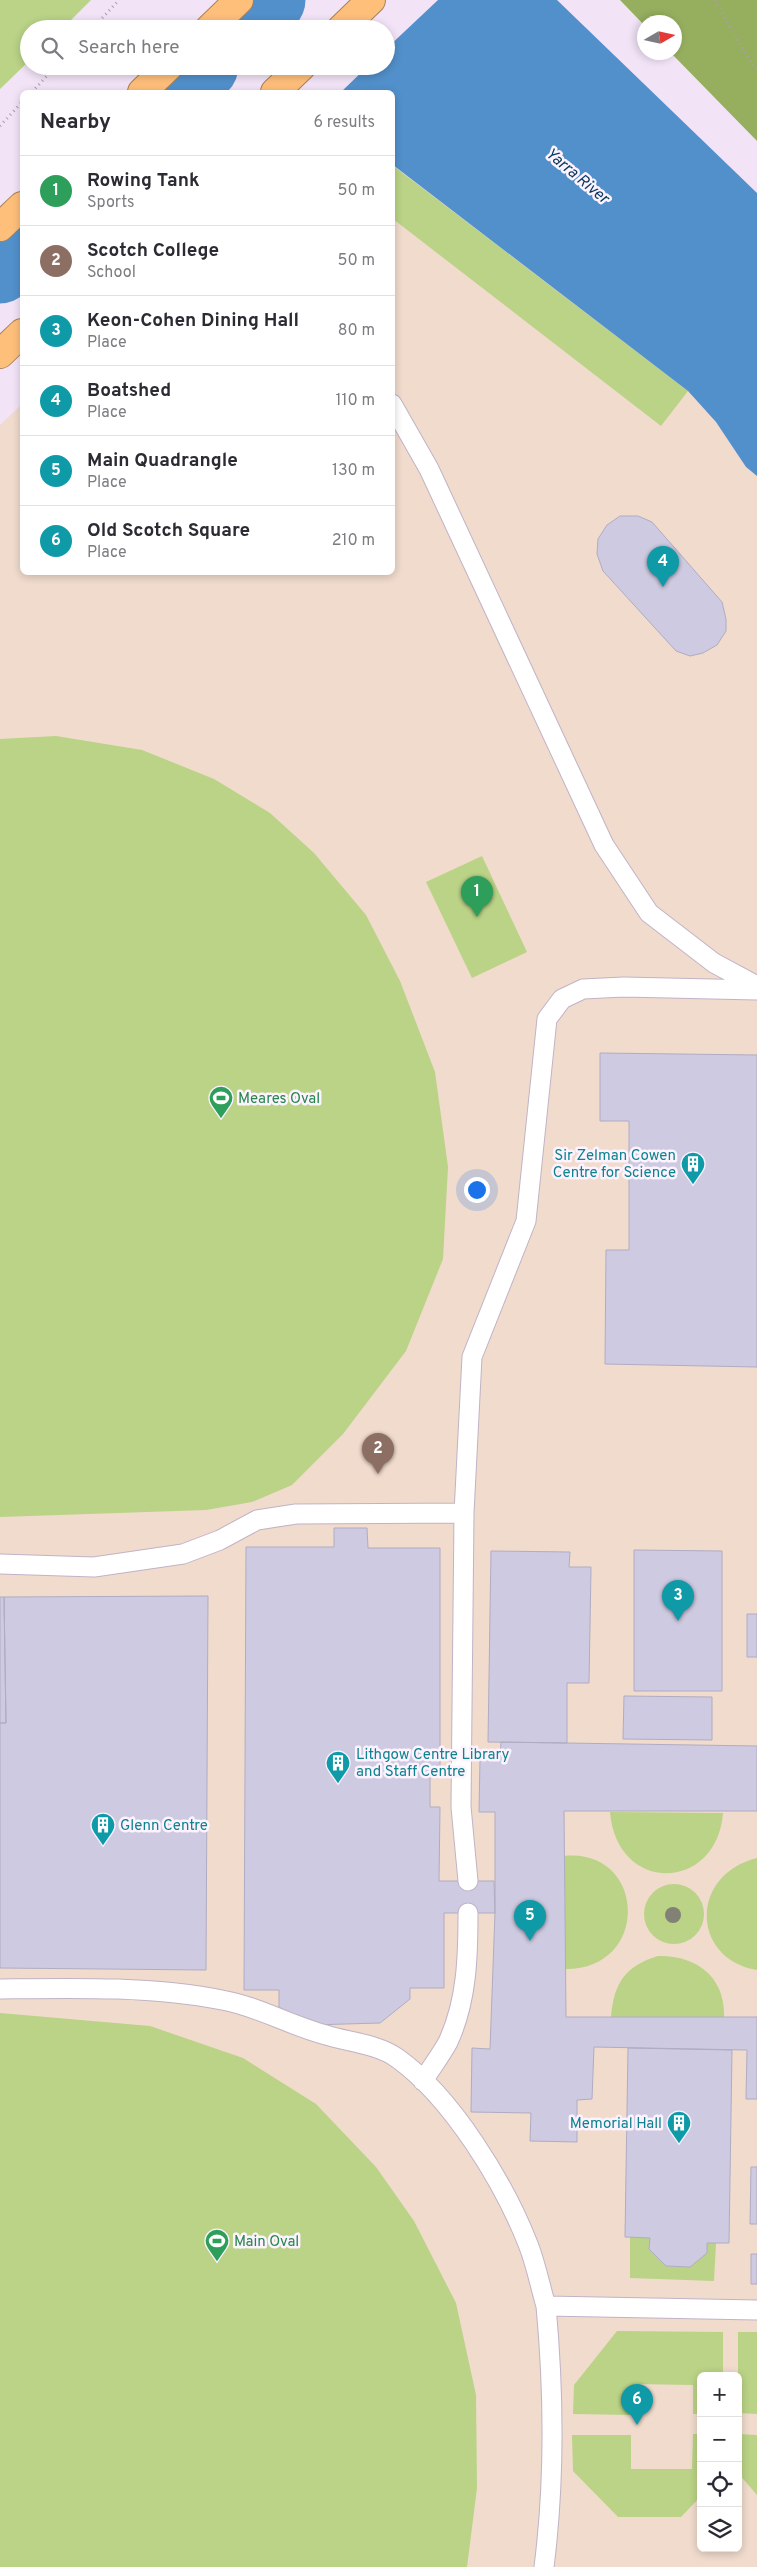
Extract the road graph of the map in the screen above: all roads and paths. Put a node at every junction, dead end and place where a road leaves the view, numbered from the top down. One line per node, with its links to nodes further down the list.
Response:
1 (119, 0): 5 (path)
2 (239, 0): 6 (highway)
3 (372, 0): 7 (highway)
4 (715, 0): 8 (path)
5 (100, 20)
6 (218, 20)
7 (351, 20)
8 (757, 69)
9 (48, 75): 12 (path)
10 (160, 75): 13 (highway)
11 (292, 75): 14 (highway)
12 (34, 90)
13 (144, 90)
14 (276, 90)
15 (20, 104): 16 (path)
16 (0, 126)
17 (20, 208): 18 (highway)
18 (0, 227)
19 (20, 335): 20 (highway)
20 (0, 354)
21 (395, 409): 22 (lane)
22 (757, 986)
23 (757, 990): 24 (lane)
24 (464, 1513): 25 (lane); 26 (lane)
25 (0, 1564)
26 (468, 1881)
27 (468, 1913): 29 (lane)
28 (0, 1988): 29 (lane)
29 (423, 2081): 30 (lane)
30 (546, 2306): 31 (lane); 32 (lane)
31 (757, 2310)
32 (544, 2567)

